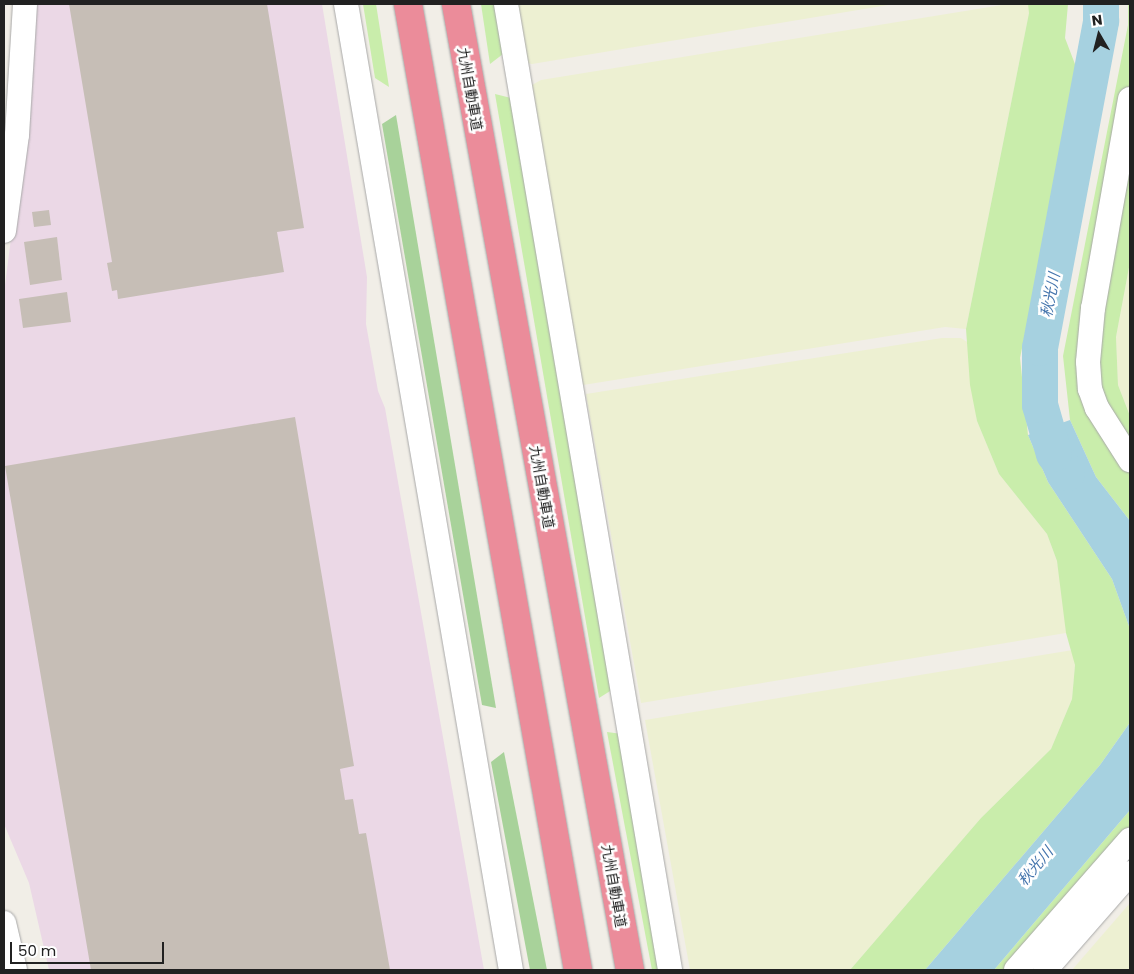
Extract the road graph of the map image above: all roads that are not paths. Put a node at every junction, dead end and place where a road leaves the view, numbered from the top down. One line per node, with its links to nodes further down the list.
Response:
1 (24, 4): 7 (street)
2 (346, 4): 13 (street)
3 (408, 4): 14 (highway)
4 (456, 4): 15 (highway, 九州自動車道)
5 (506, 4): 16 (street)
6 (1130, 99): 8 (street)
7 (4, 231)
8 (1130, 460)
9 (1130, 840): 17 (street)
10 (1130, 873): 18 (street)
11 (4, 923): 12 (street)
12 (15, 970)
13 (511, 970)
14 (578, 970)
15 (630, 970)
16 (670, 970)
17 (1016, 970)
18 (1045, 970)

